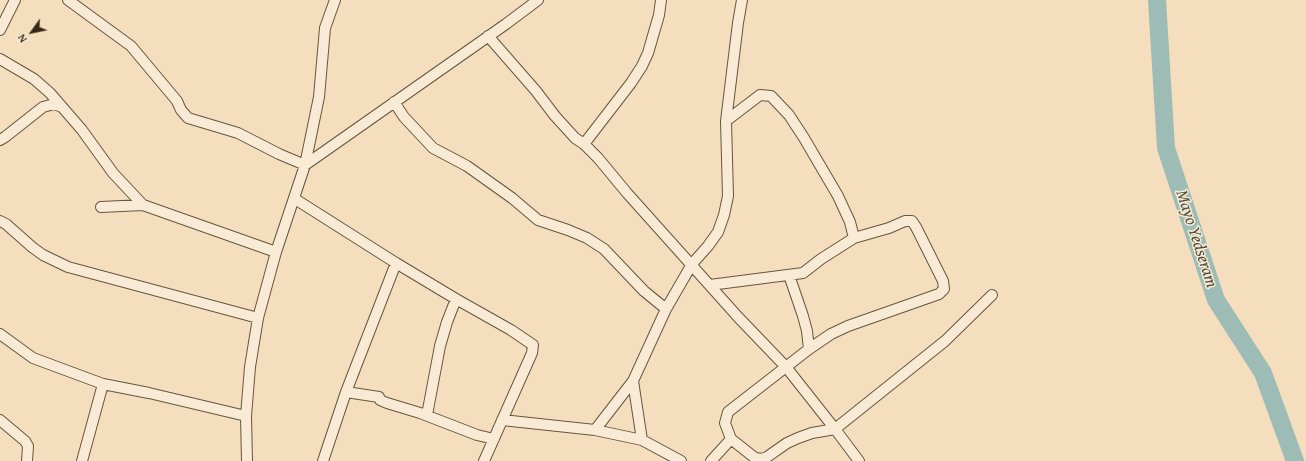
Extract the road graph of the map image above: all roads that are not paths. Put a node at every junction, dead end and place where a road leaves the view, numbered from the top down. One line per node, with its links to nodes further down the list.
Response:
1 (14, 0): 7 (street)
2 (68, 0): 15 (street)
3 (538, 0): 8 (street)
4 (661, 0): 14 (street)
5 (742, 0): 12 (street)
6 (332, 2): 15 (street)
7 (0, 30)
8 (488, 36): 10 (street); 14 (street)
9 (0, 59): 11 (street)
10 (394, 102): 15 (street); 28 (street)
11 (62, 108): 13 (street); 17 (street)
12 (726, 121): 20 (street); 23 (street)
13 (0, 140)
14 (584, 144): 23 (street)
15 (305, 164): 16 (street)
16 (295, 199): 21 (street); 22 (street)
17 (143, 205): 18 (street); 21 (street)
18 (102, 206)
19 (0, 221): 29 (street)
20 (854, 238): 24 (street); 31 (street)
21 (276, 252): 29 (street)
22 (396, 263): 27 (street); 35 (street)
23 (692, 264): 25 (street); 28 (street)
24 (789, 275): 25 (street); 31 (street)
25 (710, 285): 32 (street)
26 (992, 295): 40 (street)
27 (456, 299): 37 (street); 39 (street)
28 (666, 309): 33 (street)
29 (258, 318): 36 (street)
30 (0, 334): 34 (street)
31 (810, 348): 32 (street)
32 (786, 367): 40 (street); 43 (street)
33 (633, 381): 41 (street); 44 (street)
34 (103, 384): 36 (street); 46 (street)
35 (346, 392): 37 (street); 48 (street)
36 (246, 416): 47 (street)
37 (427, 416): 42 (street)
38 (0, 420): 45 (street)
39 (502, 420): 41 (street); 42 (street)
40 (835, 429): 43 (street); 52 (street)
41 (595, 430): 44 (street)
42 (494, 439): 49 (street)
43 (731, 439): 51 (street)
44 (642, 440): 50 (street)
45 (27, 461)
46 (82, 461)
47 (247, 461)
48 (323, 461)
49 (484, 461)
50 (681, 461)
51 (711, 461)
52 (859, 461)

